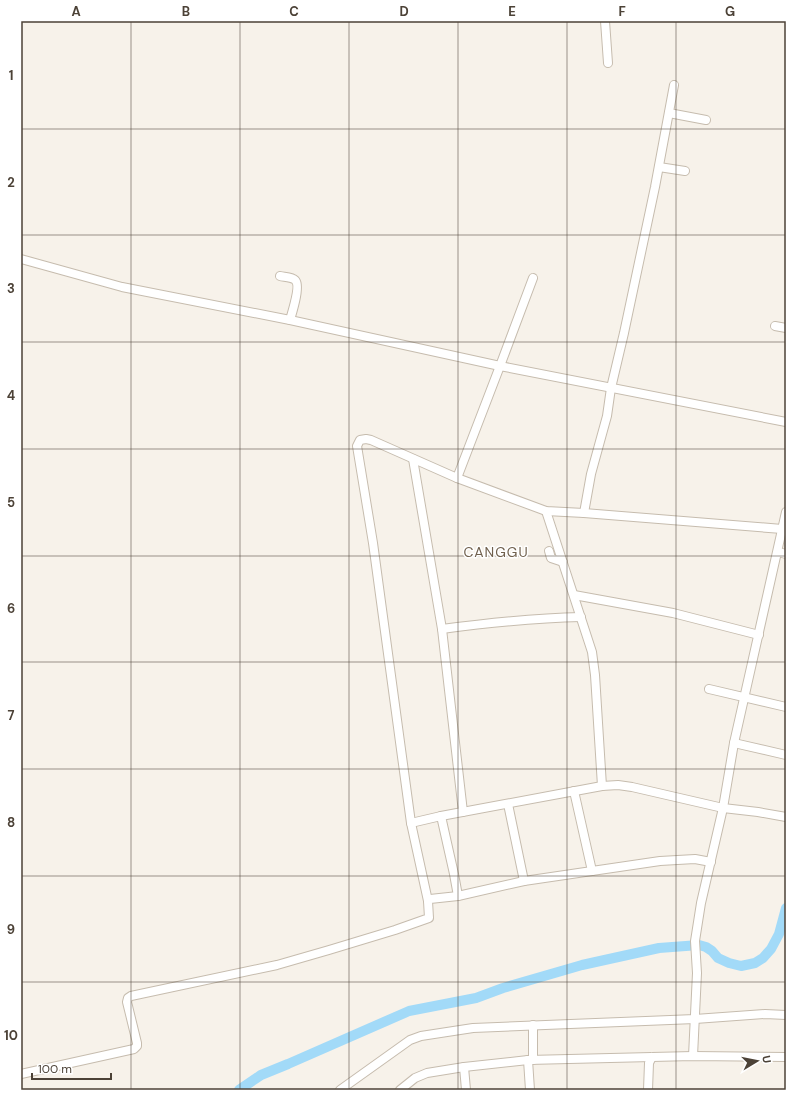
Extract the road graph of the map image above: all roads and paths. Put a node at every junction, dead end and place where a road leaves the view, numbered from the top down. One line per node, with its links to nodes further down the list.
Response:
1 (605, 21): 2 (street)
2 (608, 63)
3 (674, 85): 4 (street)
4 (669, 113): 5 (street); 6 (street)
5 (706, 120)
6 (659, 167): 7 (street); 15 (street)
7 (686, 171)
8 (21, 258): 11 (street)
9 (280, 276): 11 (street)
10 (533, 278): 14 (street)
11 (290, 320): 14 (street)
12 (775, 326): 13 (street)
13 (786, 328)
14 (500, 366): 15 (street); 18 (street)
15 (611, 388): 16 (street); 21 (street)
16 (786, 422)
17 (413, 458): 18 (street); 28 (street); 42 (street)
18 (457, 478): 19 (street)
19 (546, 511): 21 (street); 25 (street)
20 (786, 512): 22 (street)
21 (584, 513): 22 (street)
22 (782, 529): 24 (street)
23 (549, 551): 25 (street)
24 (782, 553): 29 (street)
25 (563, 562): 26 (street)
26 (574, 595): 27 (street); 29 (street)
27 (581, 617): 28 (street); 35 (street)
28 (442, 629): 39 (street)
29 (759, 636): 31 (street)
30 (709, 690): 31 (street)
31 (745, 697): 32 (street); 33 (street)
32 (786, 707)
33 (734, 744): 34 (street); 38 (street)
34 (786, 755)
35 (602, 786): 36 (street); 38 (street)
36 (574, 792): 37 (street); 44 (street)
37 (508, 804): 39 (street); 45 (street)
38 (723, 808): 41 (street); 43 (street)
39 (463, 812): 40 (street)
40 (441, 816): 42 (street); 46 (street)
41 (786, 817)
42 (411, 823): 47 (street)
43 (711, 862): 44 (street); 49 (street)
44 (592, 870): 45 (street)
45 (524, 881): 46 (street)
46 (458, 896): 47 (street)
47 (428, 901): 56 (street)
48 (786, 1016): 49 (street)
49 (695, 1019): 50 (street); 51 (street)
50 (533, 1025): 54 (street); 57 (street)
51 (694, 1056): 52 (street); 53 (street)
52 (652, 1057): 54 (street); 62 (street)
53 (786, 1057)
54 (531, 1060): 55 (street); 61 (street)
55 (464, 1067): 59 (street); 60 (street)
56 (21, 1074)
57 (349, 1087): 58 (street)
58 (340, 1090)
59 (400, 1090)
60 (466, 1090)
61 (530, 1090)
62 (648, 1090)

